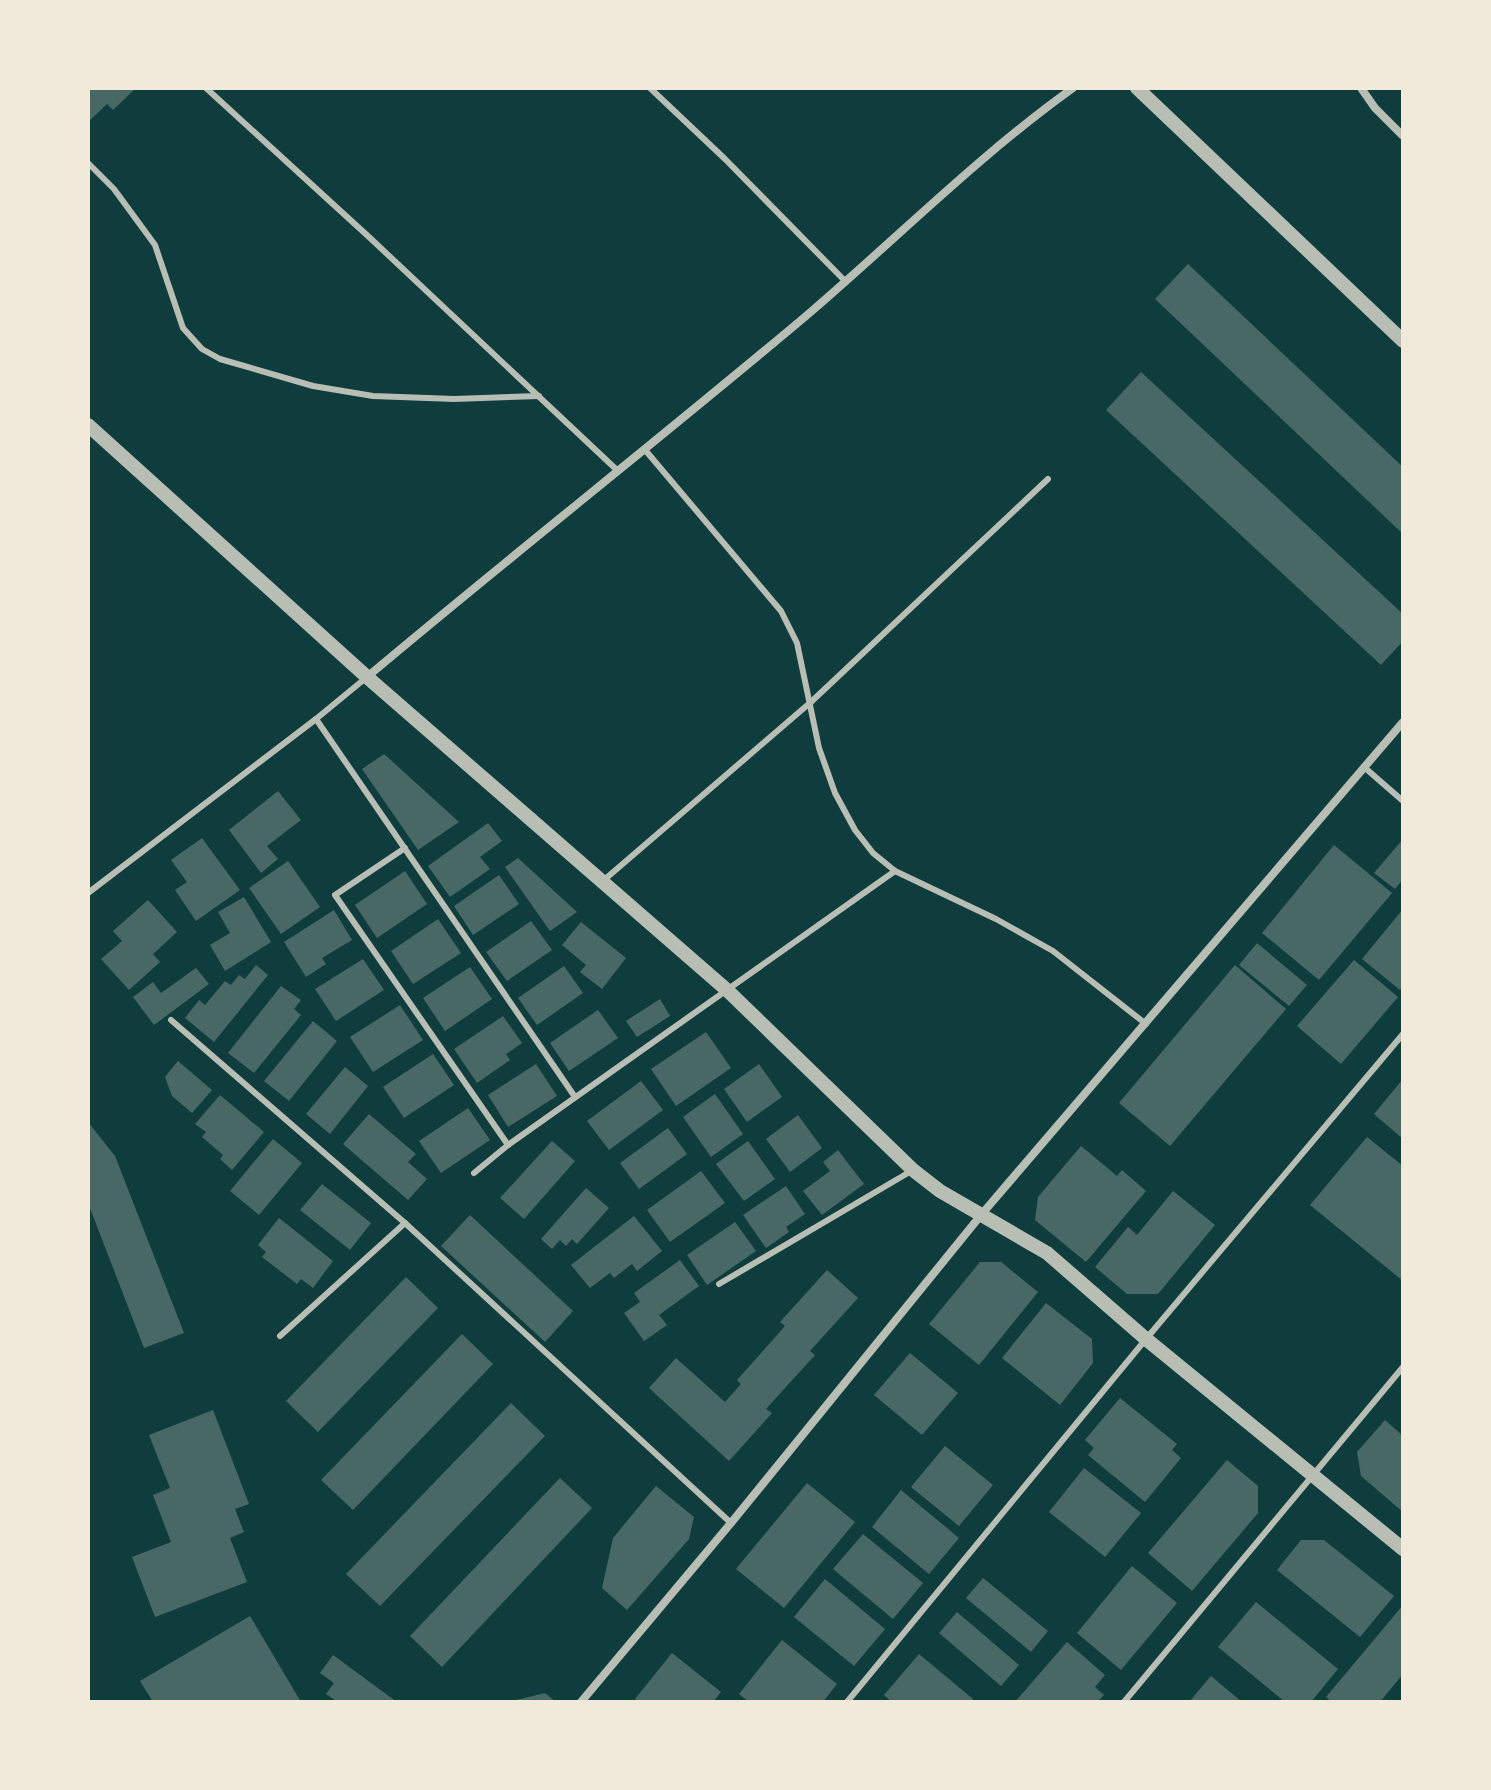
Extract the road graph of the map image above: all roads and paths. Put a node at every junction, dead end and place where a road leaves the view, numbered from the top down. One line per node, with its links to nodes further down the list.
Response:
1 (206, 88): 10 (lane)
2 (650, 88): 8 (lane)
3 (1073, 88): 8 (street)
4 (1137, 88): 9 (street)
5 (1361, 88): 6 (street)
6 (1403, 136)
7 (88, 163): 10 (lane)
8 (846, 282): 12 (street)
9 (1403, 341)
10 (539, 396): 13 (lane)
11 (88, 425): 15 (street)
12 (646, 451): 13 (street); 16 (lane)
13 (618, 471): 15 (street)
14 (1048, 479): 16 (lane)
15 (367, 677): 17 (lane); 23 (street)
16 (811, 702): 22 (lane); 23 (lane)
17 (316, 719): 21 (lane); 24 (lane)
18 (1403, 722): 19 (street)
19 (1364, 767): 20 (lane); 27 (street)
20 (1403, 801)
21 (405, 848): 29 (lane); 30 (lane)
22 (895, 871): 25 (lane); 27 (lane)
23 (604, 880): 25 (street)
24 (88, 893)
25 (728, 991): 29 (lane); 31 (street)
26 (171, 1020): 34 (lane)
27 (1146, 1024): 33 (street)
28 (1403, 1034): 37 (lane)
29 (575, 1097): 30 (lane)
30 (508, 1145): 32 (lane)
31 (913, 1170): 33 (street); 35 (lane)
32 (474, 1173)
33 (981, 1215): 37 (street); 40 (street)
34 (405, 1223): 36 (lane); 40 (lane)
35 (719, 1284)
36 (280, 1336)
37 (1146, 1339): 39 (street); 43 (lane)
38 (1403, 1367): 39 (lane)
39 (1311, 1475): 41 (street); 44 (lane)
40 (731, 1523): 42 (street)
41 (1403, 1549)
42 (581, 1702)
43 (847, 1702)
44 (1124, 1702)

